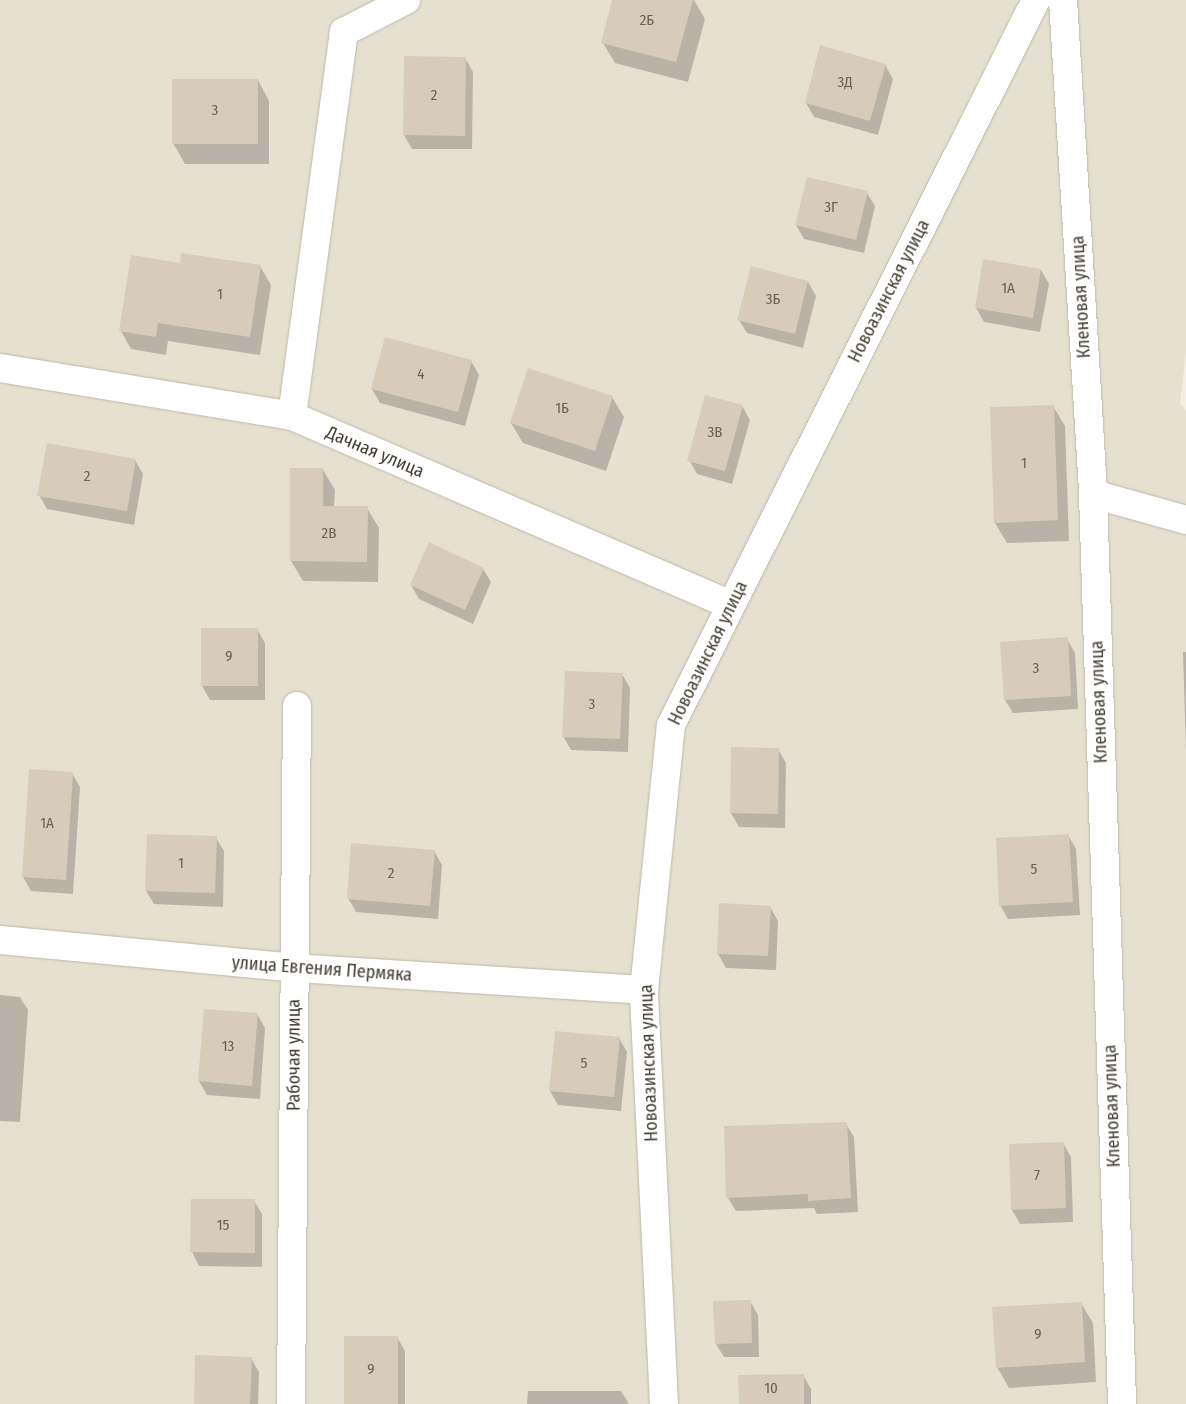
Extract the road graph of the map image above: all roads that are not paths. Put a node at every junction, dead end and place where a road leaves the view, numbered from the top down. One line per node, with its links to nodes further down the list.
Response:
1 (406, 0): 5 (street)
2 (1036, 0): 8 (street, Новоазинская улица)
3 (1063, 0): 6 (street, Кленовая улица)
4 (0, 368): 5 (street, Дачная улица)
5 (292, 416): 8 (street, Дачная улица)
6 (1093, 494): 7 (street); 15 (street, Кленовая улица)
7 (1186, 520)
8 (730, 605): 12 (street, Новоазинская улица)
9 (297, 706): 11 (street, Рабочая улица)
10 (0, 940): 11 (street, улица Евгения Пермяка)
11 (294, 968): 12 (street, улица Евгения Пермяка); 13 (street, Рабочая улица)
12 (644, 990): 14 (street, Новоазинская улица)
13 (291, 1404)
14 (664, 1404)
15 (1122, 1404)

